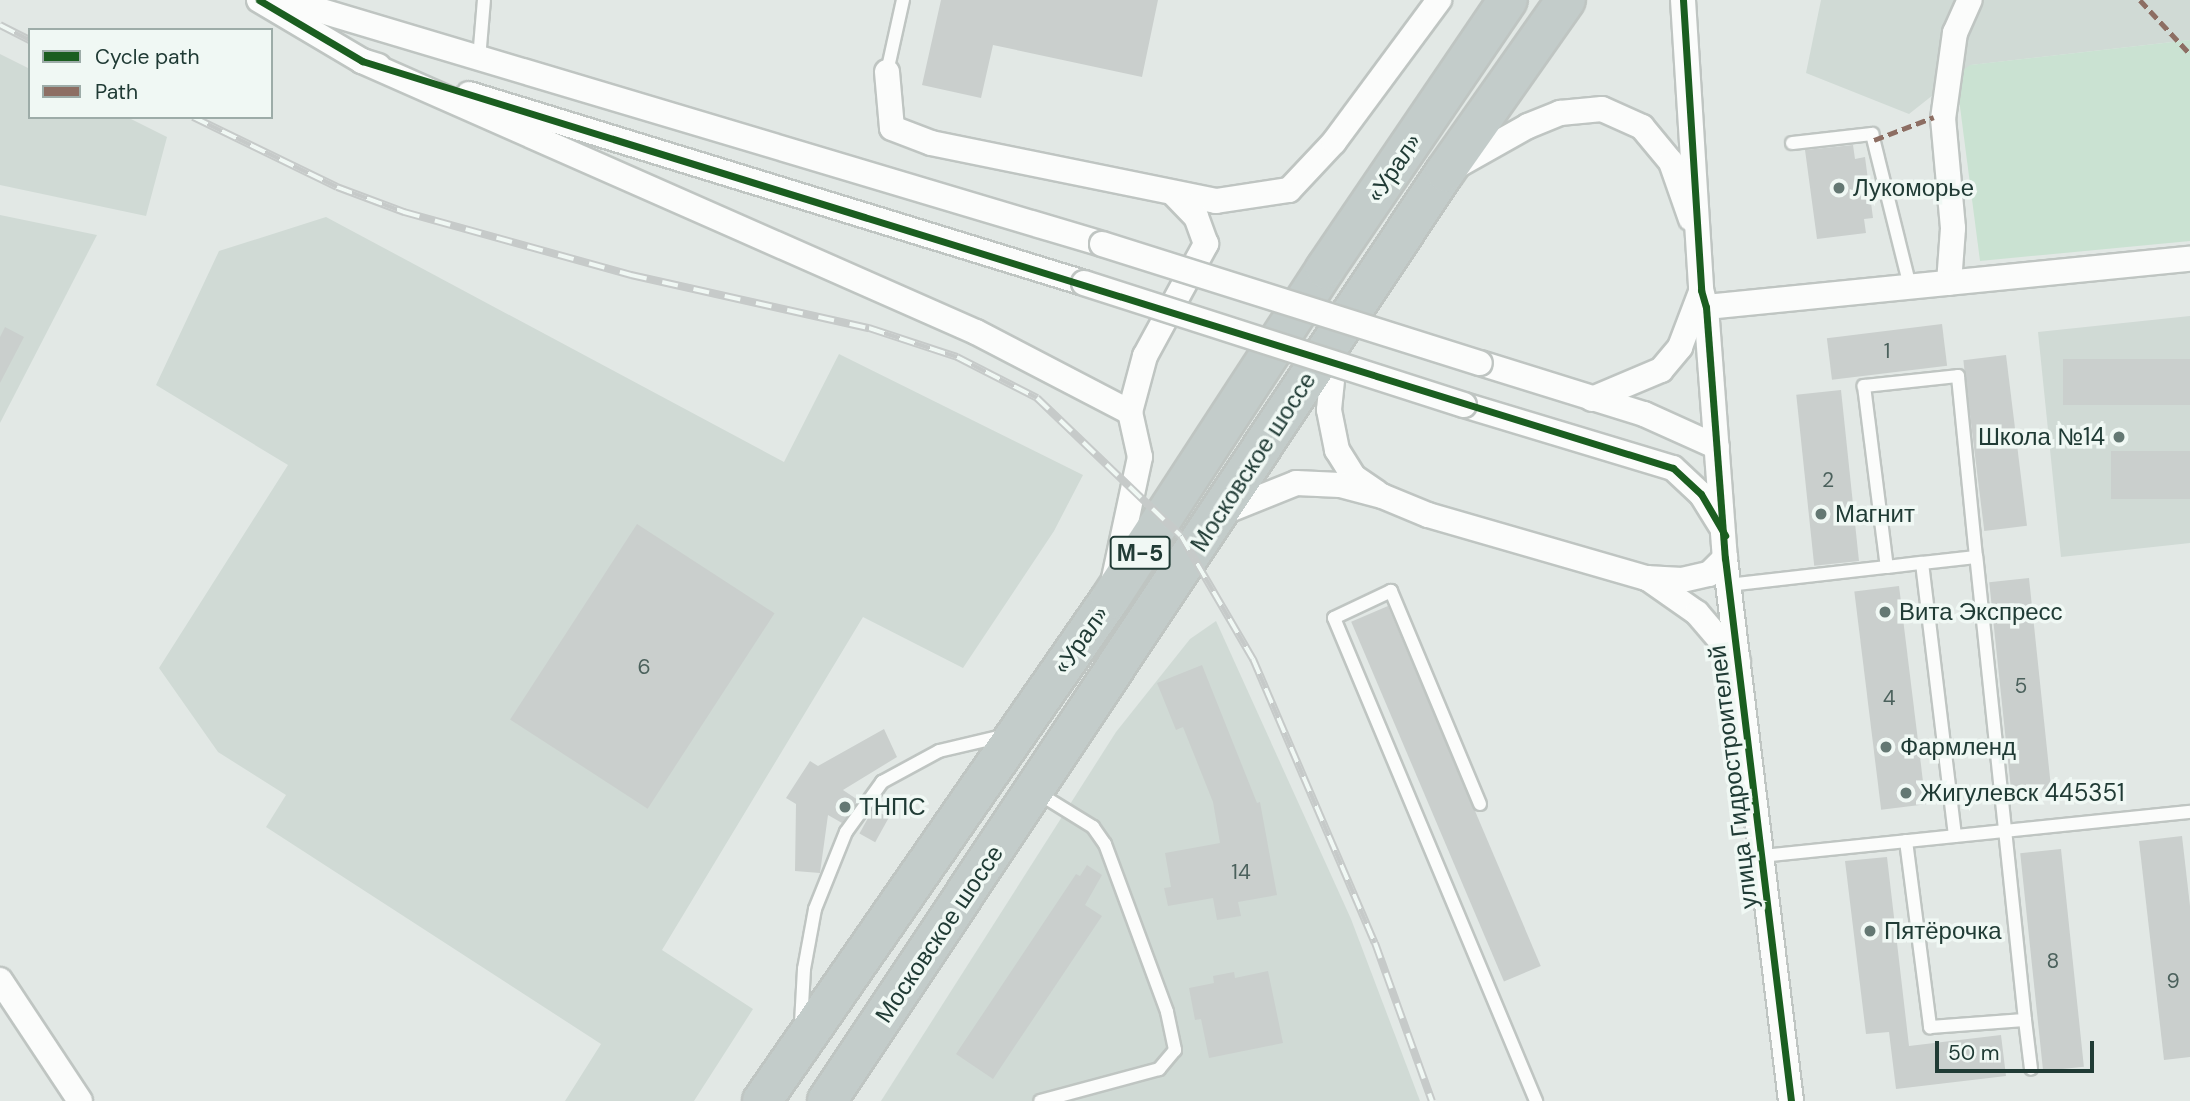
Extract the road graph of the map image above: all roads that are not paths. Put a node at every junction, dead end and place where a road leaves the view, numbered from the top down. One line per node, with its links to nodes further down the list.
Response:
1 (259, 0): 13 (street)
2 (285, 0): 12 (street)
3 (484, 0): 12 (lane)
4 (904, 0): 14 (lane)
5 (1440, 0): 17 (street)
6 (1508, 0): 35 (highway, «Урал» / М-5)
7 (1566, 0): 16 (highway, Московское шоссе / М-5)
8 (1683, 0): 18 (street, улица Гидростроителей)
9 (1961, 0): 11 (lane)
10 (1970, 0): 11 (street)
11 (1955, 33): 20 (street)
12 (479, 59): 24 (street, bridge)
13 (362, 61): 25 (street); 29 (street, bridge)
14 (887, 72): 17 (street)
15 (1792, 143): 21 (lane)
16 (1445, 173): 18 (street); 23 (highway, Московское шоссе / М-5)
17 (1174, 194): 25 (street)
18 (1700, 246): 22 (street, улица Гидростроителей)
19 (2190, 259): 20 (street)
20 (1950, 283): 21 (street)
21 (1910, 286): 22 (street)
22 (1703, 299): 24 (street); 26 (street, улица Гидростроителей)
23 (1337, 335): 27 (street); 28 (highway, Московское шоссе / М-5)
24 (1592, 399): 26 (street)
25 (1130, 412): 35 (street)
26 (1717, 447): 29 (street, улица Гидростроителей)
27 (1382, 496): 28 (street); 33 (street)
28 (1219, 514): 38 (highway, Московское шоссе / М-5)
29 (1725, 546): 33 (street); 34 (street, улица Гидростроителей)
30 (1976, 557): 31 (lane); 32 (lane); 41 (lane)
31 (1922, 563): 32 (lane); 42 (lane)
32 (1887, 567): 34 (lane)
33 (1646, 578): 36 (street)
34 (1728, 584): 36 (street, улица Гидростроителей)
35 (1110, 599): 37 (highway, «Урал» / М-5)
36 (1740, 662): 44 (street, улица Гидростроителей)
37 (1017, 732): 47 (highway, «Урал» / М-5); 47 (lane)
38 (1035, 791): 51 (highway, Московское шоссе / М-5); 52 (lane)
39 (1480, 804): 53 (lane)
40 (2190, 812): 41 (lane)
41 (2006, 831): 42 (lane); 46 (lane)
42 (1955, 836): 43 (lane)
43 (1906, 841): 44 (lane); 46 (lane)
44 (1762, 856): 54 (street, улица Гидростроителей)
45 (0, 980): 49 (street)
46 (2025, 1020): 48 (lane)
47 (800, 1047): 50 (highway, «Урал» / М-5)
48 (2031, 1069)
49 (80, 1101)
50 (762, 1101)
51 (827, 1101)
52 (1040, 1101)
53 (1536, 1101)
54 (1791, 1101)

